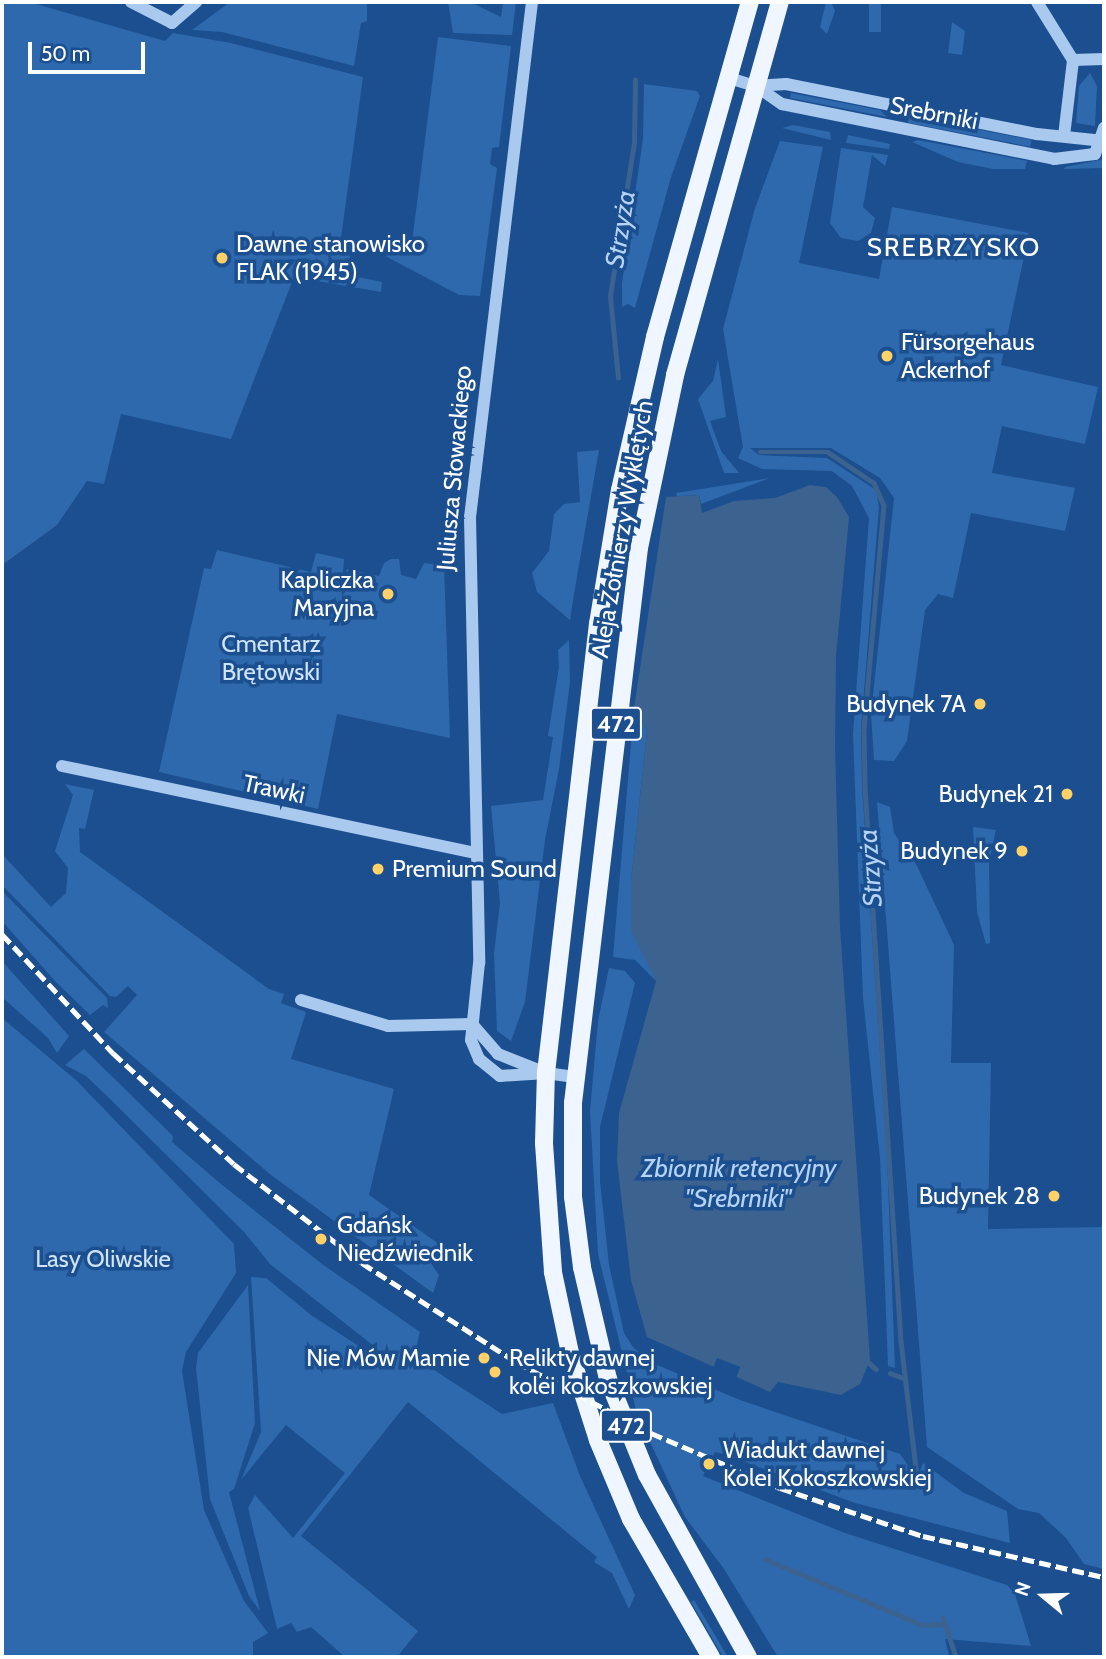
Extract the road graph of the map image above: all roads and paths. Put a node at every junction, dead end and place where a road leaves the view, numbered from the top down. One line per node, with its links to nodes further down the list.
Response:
1 (131, 2): 2 (street)
2 (196, 2)
3 (532, 2): 16 (street, Juliusza Słowackiego)
4 (750, 2): 9 (main road, Aleja Żołnierzy Wyklętych / 472)
5 (780, 2): 10 (main road, Aleja Żołnierzy Wyklętych / 472)
6 (1037, 2): 8 (street)
7 (1104, 59): 8 (street)
8 (1073, 60): 13 (street)
9 (729, 78): 10 (street, Srebrniki); 19 (main road, Aleja Żołnierzy Wyklętych / 472)
10 (756, 86): 11 (street, Srebrniki); 12 (street, Srebrniki); 20 (main road, Aleja Żołnierzy Wyklętych / 472)
11 (904, 108): 12 (street); 13 (street, Srebrniki)
12 (900, 127): 14 (street, Srebrniki)
13 (1064, 136): 14 (street, Srebrniki)
14 (1103, 136)
15 (62, 766): 16 (street, Trawki)
16 (476, 853): 18 (street, Juliusza Słowackiego)
17 (301, 1000): 18 (street)
18 (472, 1024): 19 (street, Juliusza Słowackiego); 19 (street, Juliusza Słowackiego)
19 (547, 1073): 20 (street, Juliusza Słowackiego); 21 (main road, 472)
20 (575, 1077): 22 (main road, 472)
21 (711, 1657)
22 (748, 1657)

